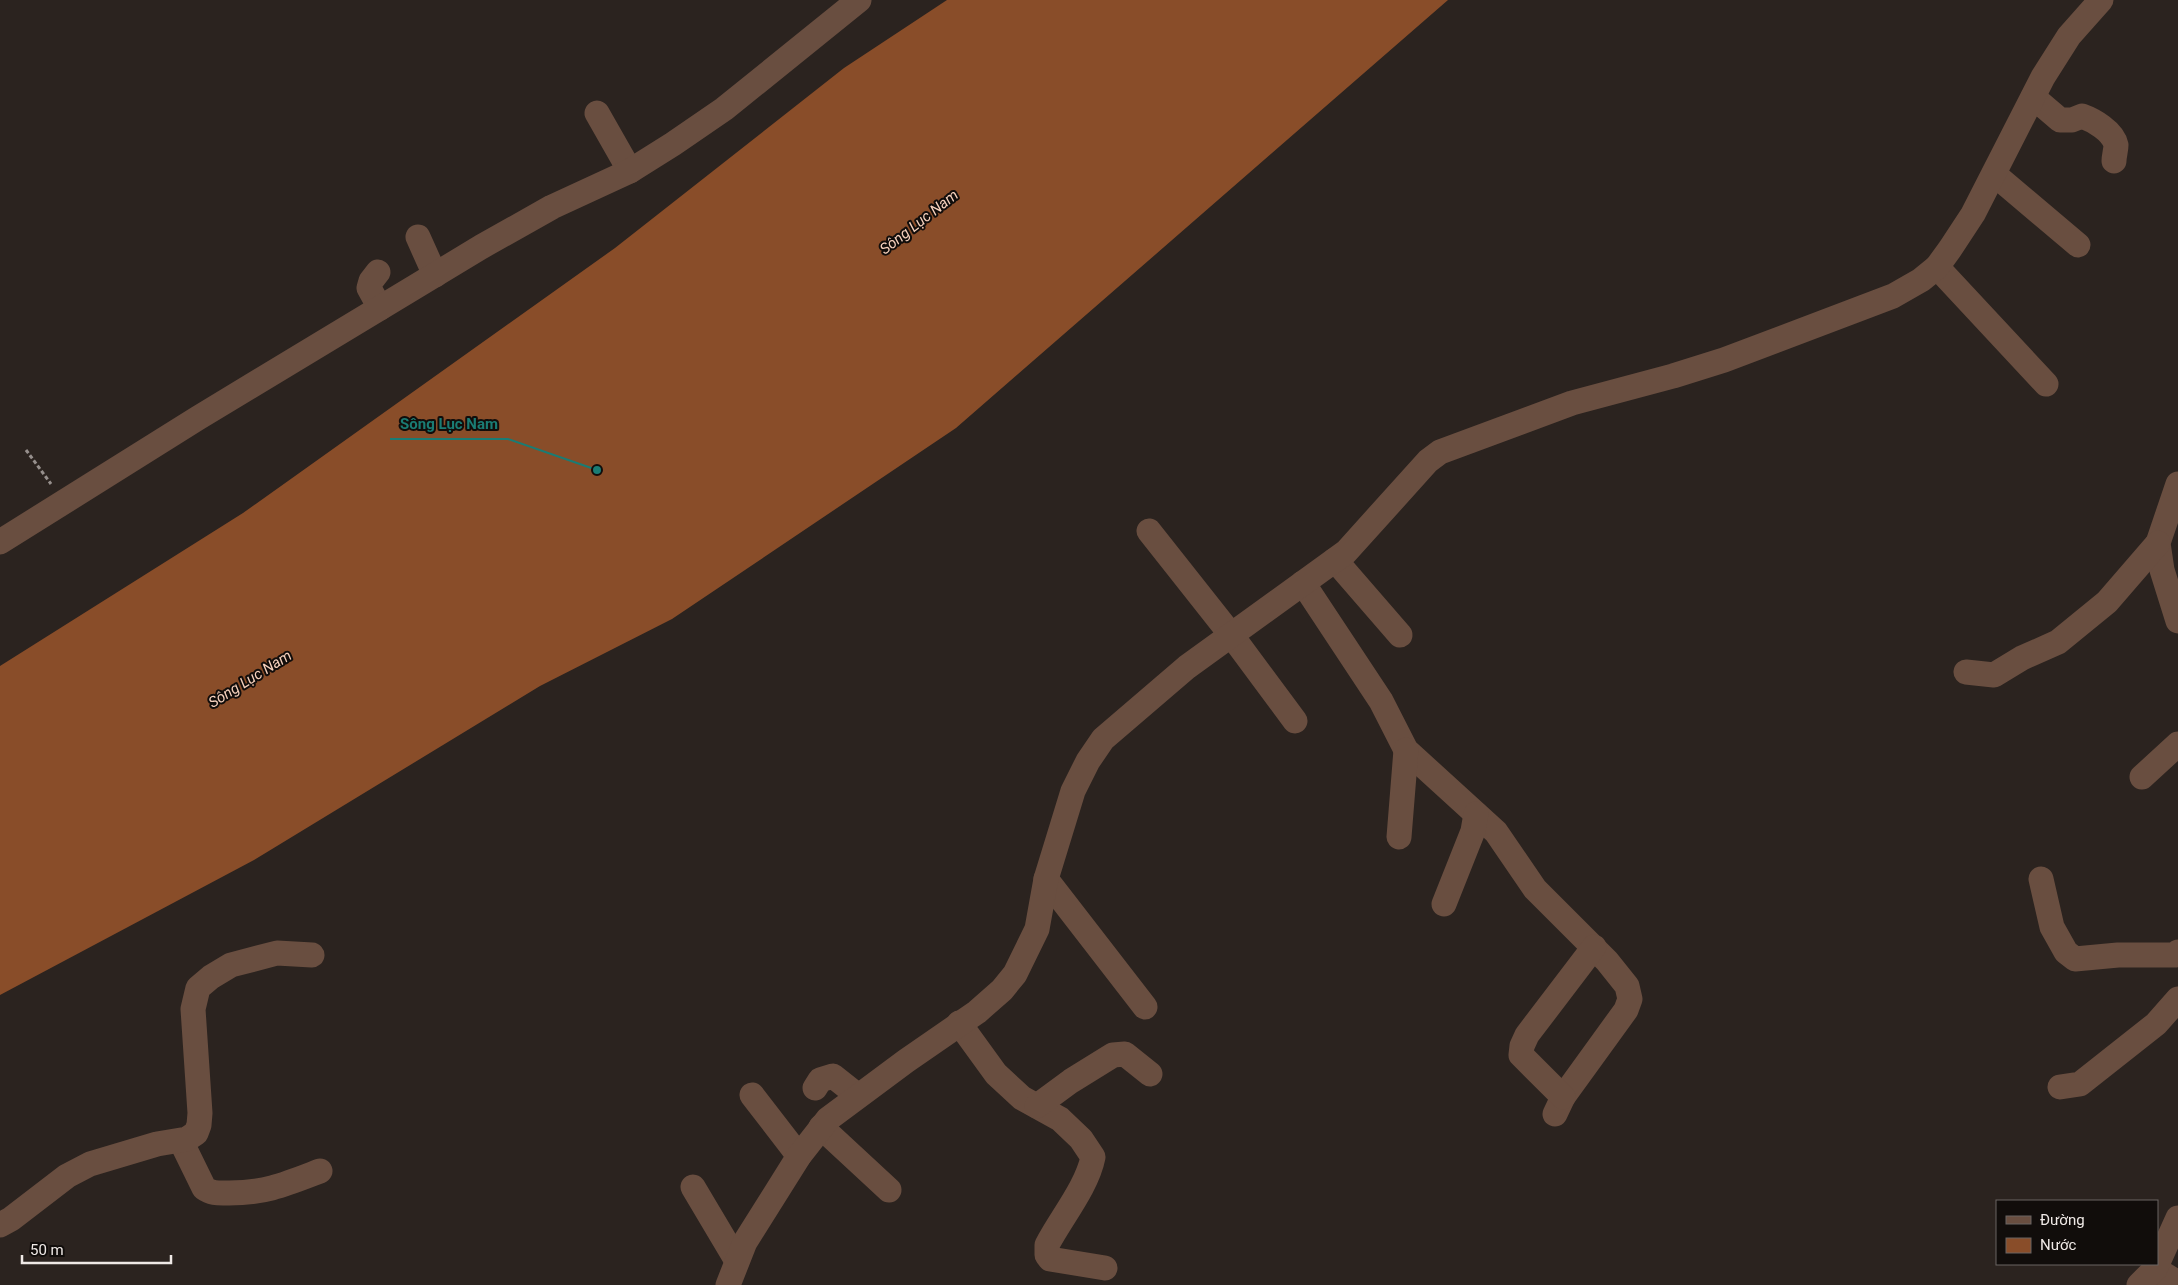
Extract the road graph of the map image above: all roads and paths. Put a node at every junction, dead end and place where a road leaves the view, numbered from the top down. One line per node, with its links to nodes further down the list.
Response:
1 (859, 0): 6 (street)
2 (2101, 0): 3 (street)
3 (2033, 97): 5 (street); 7 (street)
4 (597, 113): 6 (street)
5 (2114, 161)
6 (630, 171): 12 (street)
7 (1994, 174): 9 (street); 10 (street)
8 (418, 237): 12 (street)
9 (2078, 245)
10 (1937, 267): 14 (street); 21 (street)
11 (378, 272): 13 (street)
12 (435, 275): 13 (street)
13 (380, 308): 17 (street)
14 (2046, 384)
15 (26, 450): 17 (path)
16 (2178, 484): 20 (street)
17 (65, 502): 19 (street)
18 (1149, 531): 25 (street)
19 (3, 534)
20 (2158, 543): 23 (street); 26 (street)
21 (1335, 560): 22 (street); 24 (street)
22 (1302, 583): 25 (street); 29 (street)
23 (2178, 621)
24 (1400, 635)
25 (1232, 636): 27 (street); 33 (street)
26 (1966, 672)
27 (1295, 721)
28 (2178, 744): 30 (street)
29 (1406, 750): 31 (street); 32 (street)
30 (2142, 777)
31 (1476, 814): 35 (street); 36 (street)
32 (1399, 837)
33 (1046, 879): 40 (street); 41 (street)
34 (2041, 879): 37 (street)
35 (1444, 904)
36 (1594, 947): 36 (street)
37 (2178, 952)
38 (312, 955): 49 (street)
39 (2178, 999): 43 (street)
40 (1145, 1007)
41 (959, 1023): 46 (street); 47 (street)
42 (1150, 1074): 47 (street)
43 (2060, 1087)
44 (814, 1088): 46 (street)
45 (752, 1094): 50 (street)
46 (857, 1095): 48 (street)
47 (1037, 1106): 59 (street)
48 (821, 1127): 50 (street); 53 (street)
49 (181, 1141): 51 (street); 55 (street)
50 (799, 1156): 57 (street)
51 (320, 1171)
52 (692, 1187): 57 (street)
53 (889, 1190)
54 (2178, 1218): 56 (street)
55 (0, 1224)
56 (2158, 1256)
57 (737, 1261): 62 (street)
58 (2153, 1265): 60 (street)
59 (1105, 1268)
60 (2147, 1277): 61 (street)
61 (2178, 1283)
62 (728, 1285)

